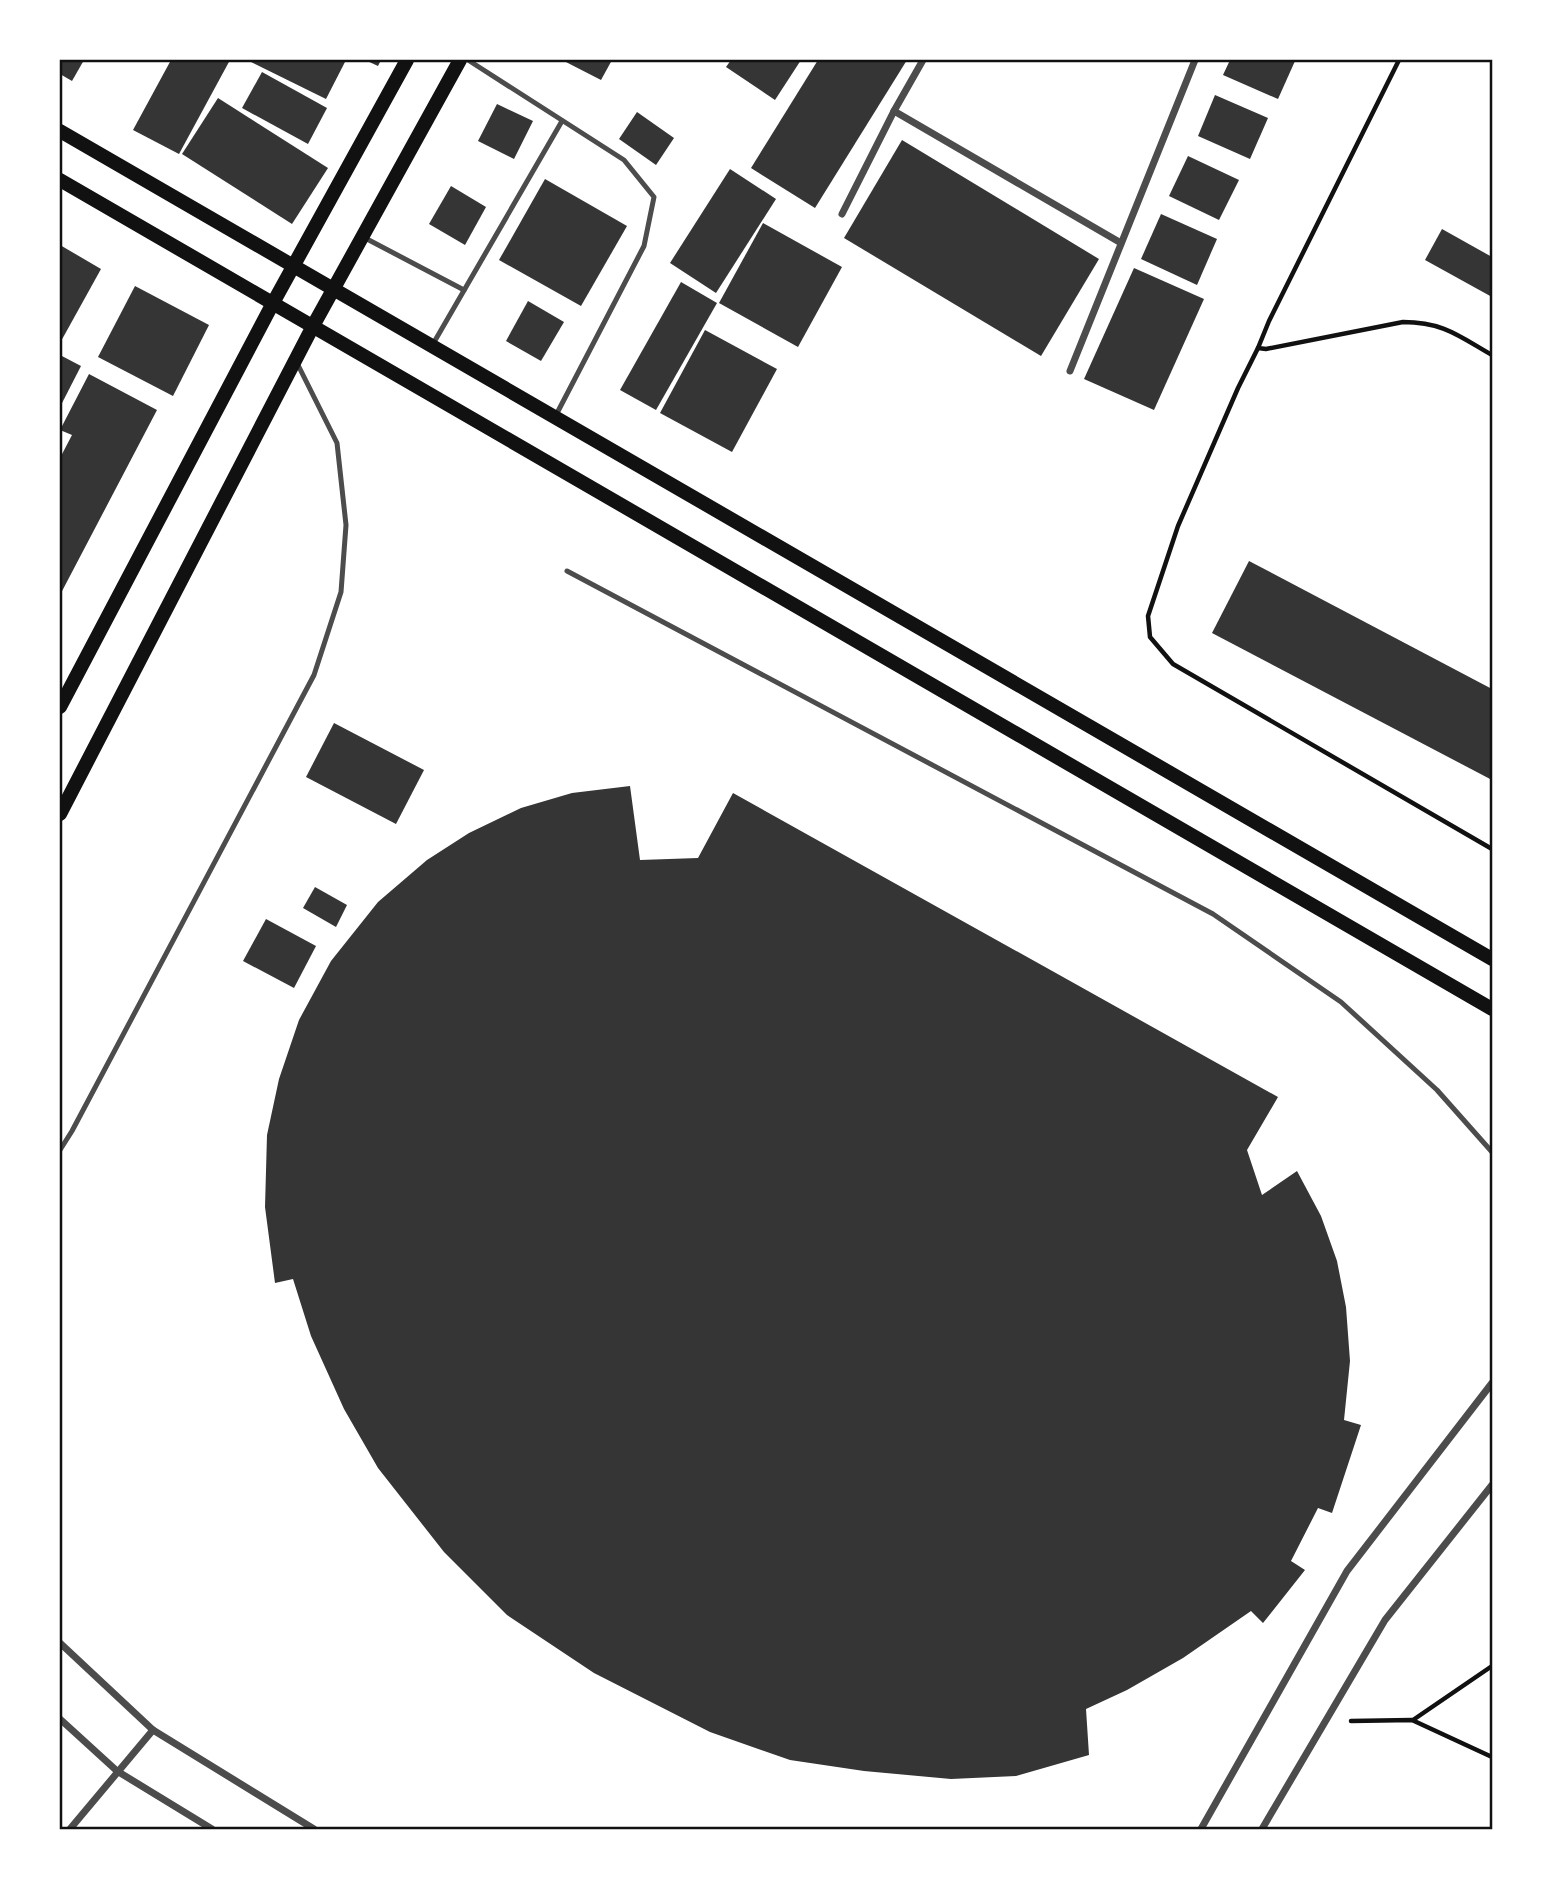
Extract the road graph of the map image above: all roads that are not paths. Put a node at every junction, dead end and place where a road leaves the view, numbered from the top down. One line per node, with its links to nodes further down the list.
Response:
1 (407, 60): 13 (main road)
2 (460, 60): 11 (main road)
3 (468, 60): 7 (lane)
4 (923, 60): 6 (street)
5 (1195, 60): 12 (street)
6 (894, 111): 10 (street); 12 (street)
7 (562, 121): 15 (lane); 21 (lane)
8 (60, 131): 13 (main road)
9 (60, 180): 16 (main road)
10 (842, 214)
11 (362, 236): 14 (main road); 15 (lane)
12 (1121, 243): 20 (street)
13 (293, 266): 14 (main road); 16 (main road)
14 (333, 289): 17 (main road); 18 (main road)
15 (464, 290): 18 (lane)
16 (273, 303): 17 (main road); 23 (main road)
17 (313, 326): 19 (main road); 26 (main road)
18 (432, 346): 21 (main road)
19 (295, 360): 24 (main road); 27 (lane)
20 (1070, 371)
21 (555, 417): 25 (main road)
22 (567, 571): 28 (lane)
23 (60, 706)
24 (60, 814)
25 (1493, 959)
26 (1493, 1009)
27 (60, 1150)
28 (1493, 1152)
29 (1493, 1383): 38 (street)
30 (1493, 1485): 39 (street)
31 (60, 1643): 33 (street)
32 (60, 1719): 34 (street)
33 (153, 1730): 34 (street); 37 (street)
34 (117, 1771): 35 (street); 36 (street)
35 (72, 1829)
36 (212, 1829)
37 (314, 1829)
38 (1201, 1829)
39 (1262, 1829)

